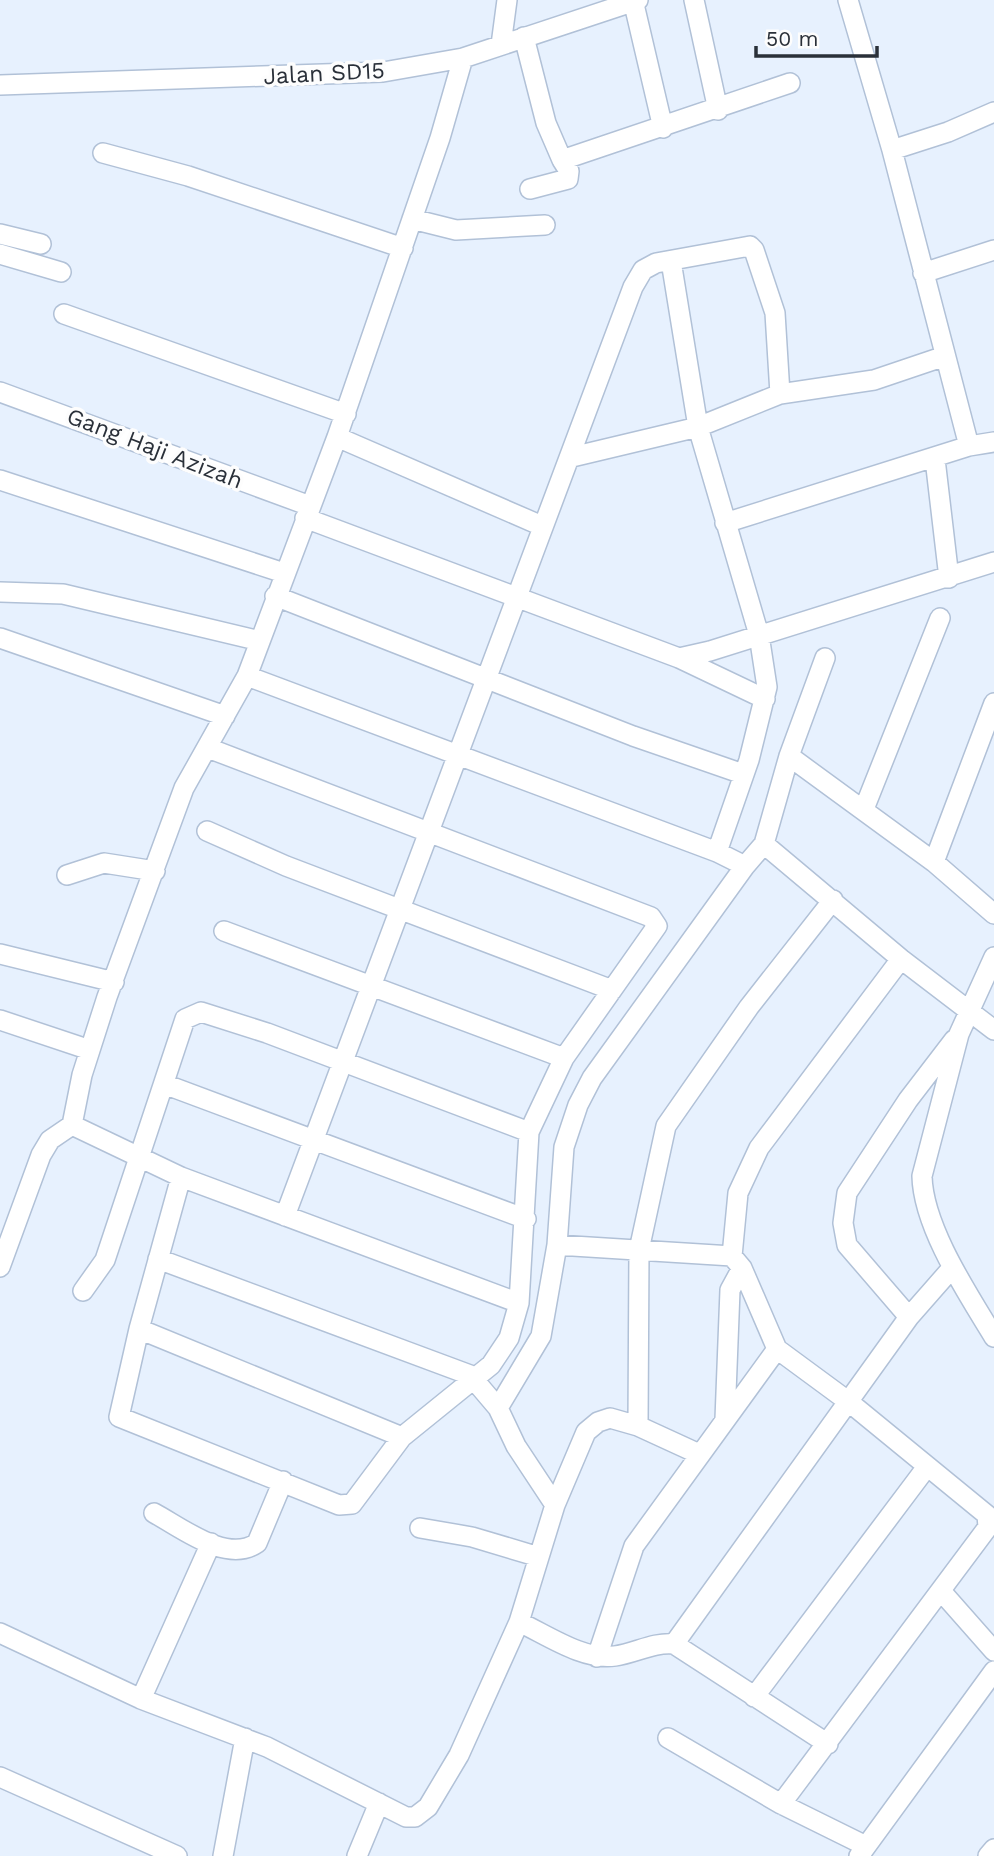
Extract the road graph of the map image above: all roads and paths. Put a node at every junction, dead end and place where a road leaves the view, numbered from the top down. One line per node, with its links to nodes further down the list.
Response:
1 (507, 0): 6 (street)
2 (694, 0): 10 (street)
3 (848, 0): 13 (street)
4 (635, 1): 5 (street, Jalan SD15); 12 (street)
5 (524, 37): 6 (street, Jalan SD15); 15 (street)
6 (501, 45): 7 (street, Jalan SD15)
7 (463, 58): 9 (street, Jalan SD15); 17 (street)
8 (790, 83): 10 (street)
9 (0, 85)
10 (718, 110): 12 (street)
11 (994, 112): 13 (street)
12 (663, 128): 15 (street)
13 (892, 150): 26 (street)
14 (103, 153): 21 (street)
15 (562, 160): 16 (street)
16 (530, 189)
17 (412, 219): 18 (street); 21 (street)
18 (545, 225)
19 (0, 233): 20 (street)
20 (41, 244)
21 (403, 248): 31 (street)
22 (994, 250): 26 (street)
23 (0, 254): 25 (street)
24 (671, 261): 30 (street); 32 (street); 36 (street)
25 (61, 272)
26 (923, 273): 28 (street)
27 (64, 314): 31 (street)
28 (945, 356): 30 (street); 35 (street)
29 (0, 391): 39 (street, Gang Haji Azizah)
30 (780, 394): 32 (street)
31 (346, 414): 33 (street)
32 (698, 427): 36 (street); 40 (street)
33 (337, 437): 39 (street); 41 (street)
34 (994, 442): 35 (street)
35 (969, 446): 37 (street)
36 (572, 457): 41 (street)
37 (935, 459): 40 (street); 44 (street)
38 (0, 480): 43 (street)
39 (308, 512): 43 (street); 47 (street, Gang Haji Azizah)
40 (725, 523): 49 (street)
41 (542, 526): 47 (street)
42 (994, 562): 44 (street)
43 (284, 573): 46 (street)
44 (949, 578): 49 (street)
45 (0, 592): 51 (street)
46 (275, 596): 51 (street); 55 (street)
47 (518, 599): 52 (street, Gang Haji Azizah); 55 (street)
48 (940, 618): 63 (street)
49 (759, 635): 52 (street); 56 (street)
50 (0, 638): 58 (street)
51 (260, 641): 54 (street)
52 (679, 658): 56 (street, Gang Haji Azizah)
53 (825, 659): 61 (street)
54 (247, 676): 58 (street); 60 (street)
55 (488, 678): 60 (street); 62 (street)
56 (765, 699): 62 (street)
57 (994, 703): 68 (street)
58 (225, 716): 59 (street)
59 (208, 748): 65 (street); 69 (street)
60 (459, 755): 65 (street); 67 (street)
61 (789, 756): 63 (street); 66 (street)
62 (743, 774): 67 (street)
63 (864, 809): 68 (street)
64 (206, 831): 72 (street)
65 (429, 831): 72 (street); 80 (street)
66 (764, 844): 67 (street); 71 (street)
67 (731, 859): 96 (street)
68 (934, 862): 73 (street)
69 (155, 871): 70 (street); 78 (street)
70 (66, 875)
71 (834, 900): 77 (street); 97 (street)
72 (401, 910): 79 (street); 80 (street)
73 (994, 914)
74 (224, 931): 79 (street)
75 (0, 954): 78 (street)
76 (994, 957): 81 (street)
77 (901, 959): 81 (street); 99 (street)
78 (114, 982): 85 (street)
79 (372, 986): 86 (street); 87 (street)
80 (612, 990): 86 (street)
81 (968, 1012): 83 (street); 84 (street)
82 (0, 1020): 85 (street)
83 (994, 1030)
84 (959, 1034): 101 (street); 104 (street)
85 (90, 1050): 89 (street)
86 (564, 1058): 90 (street)
87 (343, 1062): 88 (street); 90 (street); 91 (street)
88 (164, 1084): 91 (street); 92 (street)
89 (72, 1125): 92 (street); 100 (street)
90 (529, 1132): 95 (street)
91 (313, 1138): 94 (street); 95 (street)
92 (140, 1157): 93 (street); 102 (street)
93 (181, 1177): 94 (street); 98 (street)
94 (285, 1216): 103 (street)
95 (526, 1219): 103 (street)
96 (557, 1245): 97 (street); 111 (street)
97 (639, 1250): 99 (street); 109 (street)
98 (158, 1259): 105 (street); 108 (street)
99 (737, 1262): 107 (street); 113 (street)
100 (0, 1267)
101 (952, 1268): 104 (street); 106 (street)
102 (83, 1291)
103 (519, 1303): 108 (street)
104 (909, 1317): 110 (street)
105 (139, 1329): 115 (street); 118 (street)
106 (994, 1337)
107 (777, 1349): 110 (street); 113 (street)
108 (478, 1382): 111 (street); 115 (street)
109 (638, 1388): 112 (street); 114 (street)
110 (849, 1402): 117 (street); 128 (street)
111 (496, 1405): 119 (street)
112 (610, 1418): 114 (street); 119 (street)
113 (725, 1419): 116 (street)
114 (638, 1426): 116 (street)
115 (402, 1437): 118 (street)
116 (699, 1454): 130 (street)
117 (926, 1468): 121 (street); 132 (street)
118 (283, 1481): 123 (street)
119 (555, 1505): 124 (street)
120 (154, 1513): 123 (street)
121 (991, 1515): 125 (street)
122 (421, 1528): 124 (street)
123 (211, 1543): 133 (street)
124 (539, 1558): 126 (street)
125 (941, 1591): 129 (street); 136 (street)
126 (519, 1622): 130 (street); 138 (street)
127 (0, 1633): 133 (street)
128 (674, 1644): 130 (street); 132 (street)
129 (994, 1651)
130 (597, 1657)
131 (994, 1671): 141 (street)
132 (754, 1696): 136 (street)
133 (141, 1699): 134 (street)
134 (245, 1738): 138 (street); 143 (street)
135 (668, 1738): 139 (street)
136 (828, 1744): 139 (street)
137 (0, 1777): 142 (street)
138 (379, 1803): 144 (street)
139 (781, 1804): 141 (street)
140 (994, 1849): 145 (street)
141 (862, 1851)
142 (177, 1856)
143 (223, 1856)
144 (357, 1856)
145 (988, 1856)

